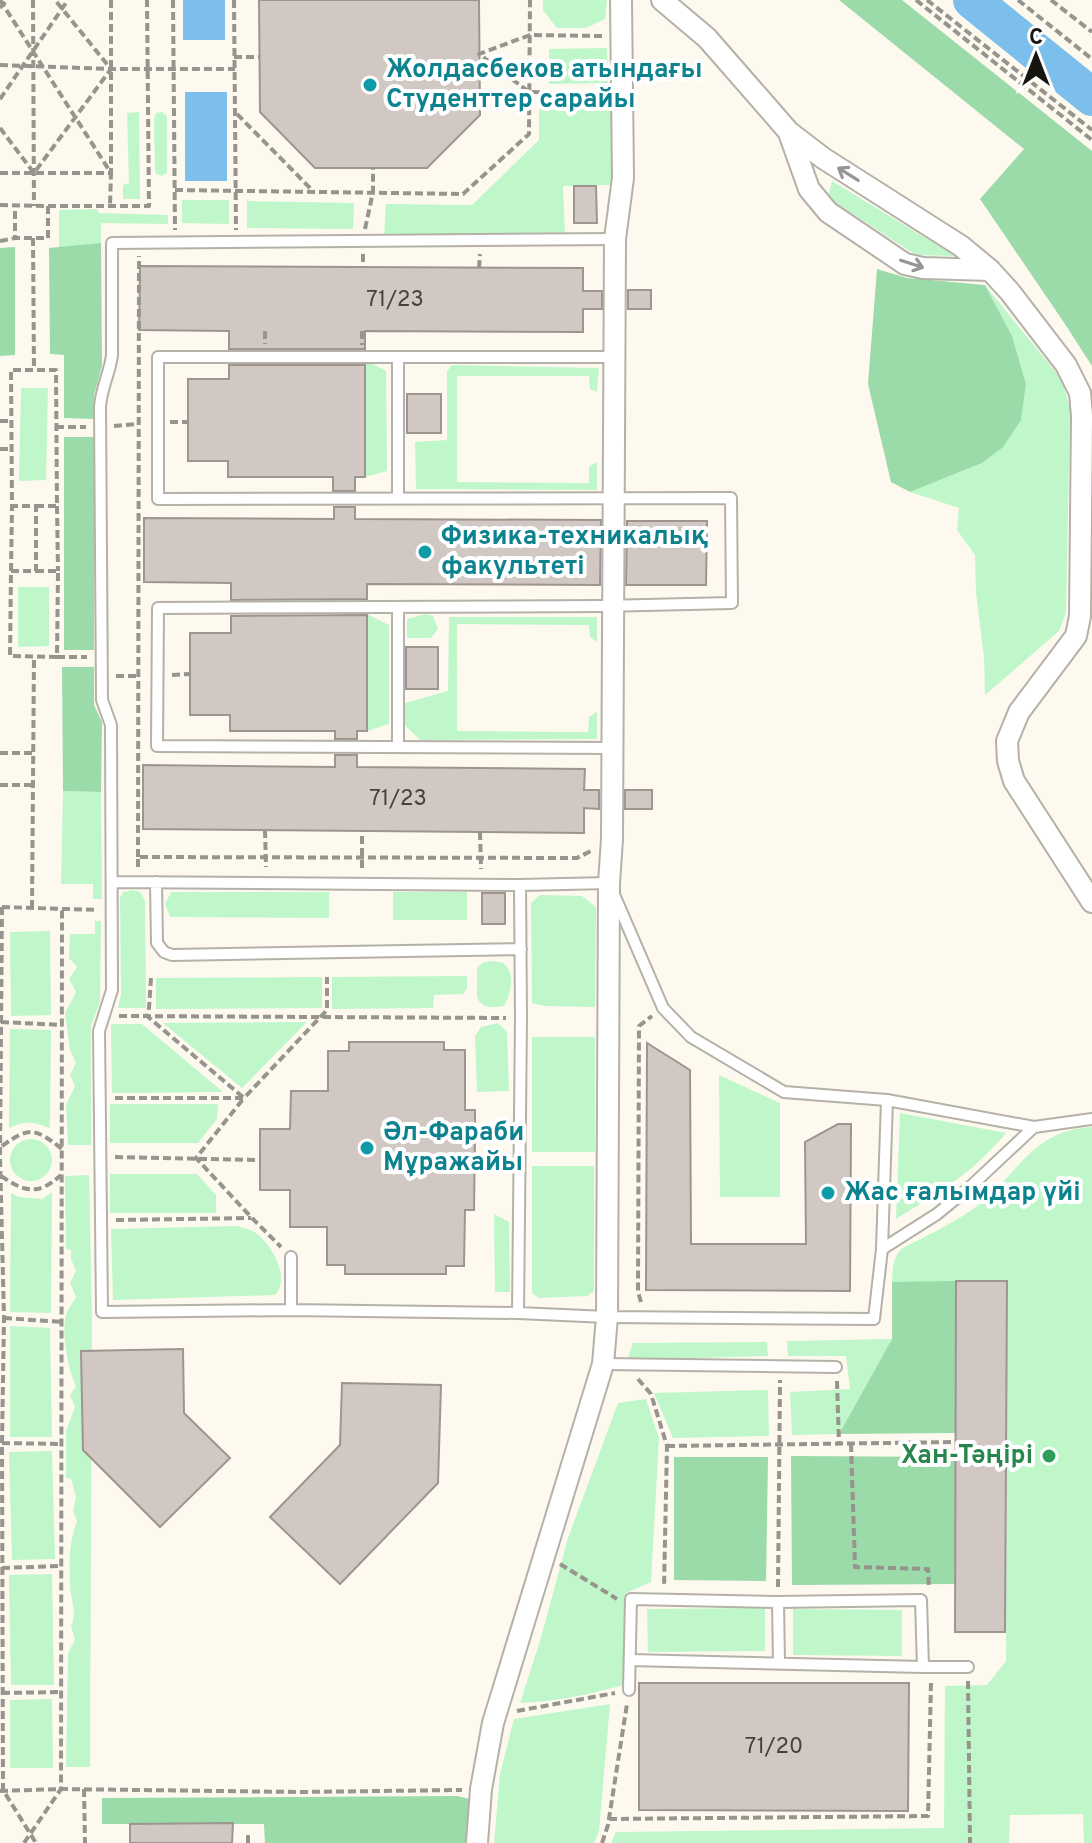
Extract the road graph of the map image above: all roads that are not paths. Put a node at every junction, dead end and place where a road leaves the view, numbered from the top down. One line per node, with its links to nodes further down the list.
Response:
1 (621, 0): 4 (street)
2 (662, 0): 3 (street)
3 (789, 132): 5 (street, one-way to 3); 5 (street, one-way to 5)
4 (615, 239): 7 (street); 14 (lane)
5 (990, 270): 18 (street)
6 (398, 357): 7 (lane); 8 (lane); 8 (lane)
7 (614, 357): 9 (street)
8 (398, 498): 9 (lane)
9 (614, 498): 10 (street); 10 (lane)
10 (613, 606): 11 (lane); 13 (street)
11 (398, 607): 12 (lane); 12 (lane)
12 (398, 747): 13 (lane)
13 (613, 748): 16 (street)
14 (112, 882): 15 (lane); 25 (lane)
15 (156, 882): 17 (lane); 19 (lane)
16 (609, 883): 17 (lane); 20 (lane); 27 (street)
17 (520, 885): 19 (lane)
18 (1092, 902)
19 (521, 949): 26 (lane)
20 (887, 1100): 22 (lane); 23 (lane)
21 (1092, 1119): 22 (lane)
22 (1034, 1127): 23 (lane)
23 (882, 1249): 27 (lane)
24 (291, 1257): 25 (lane)
25 (291, 1310): 26 (lane)
26 (518, 1313): 27 (lane)
27 (607, 1317): 28 (street)
28 (603, 1364): 29 (lane); 36 (street)
29 (836, 1367)
30 (778, 1602): 31 (lane); 32 (lane); 33 (lane)
31 (630, 1660): 32 (lane); 35 (lane)
32 (779, 1663): 33 (lane)
33 (927, 1667): 34 (lane)
34 (968, 1667)
35 (629, 1690)
36 (477, 1843)

